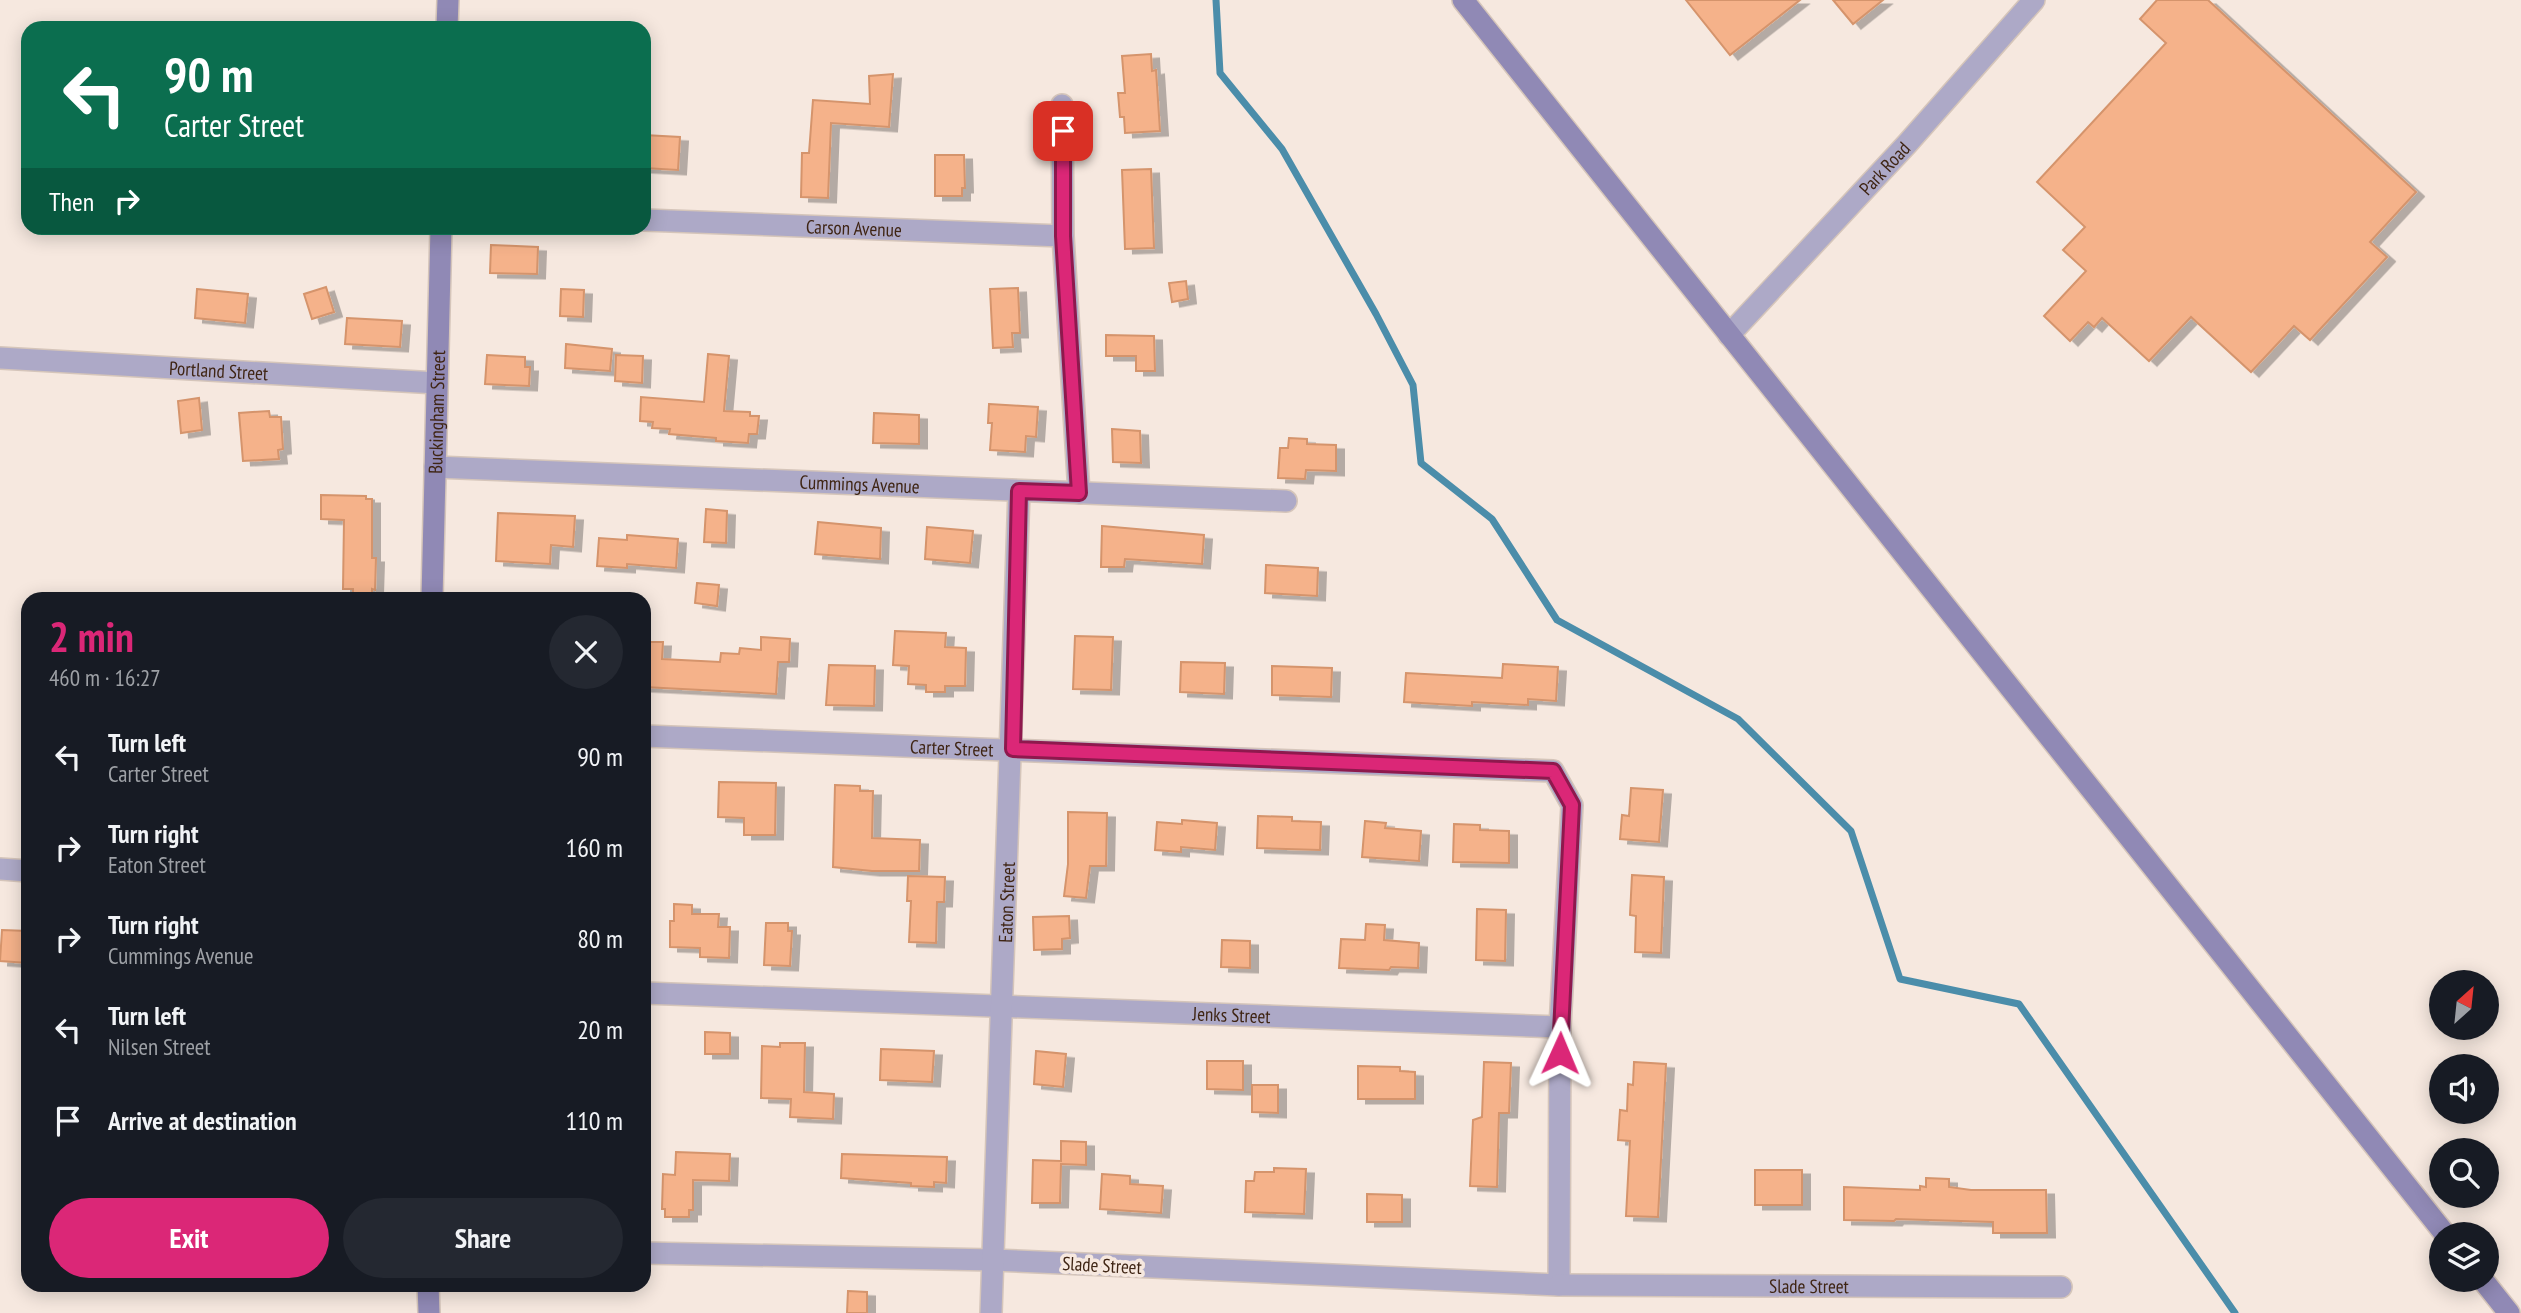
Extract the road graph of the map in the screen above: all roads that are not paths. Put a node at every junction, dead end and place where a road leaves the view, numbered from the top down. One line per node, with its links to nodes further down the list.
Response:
1 (447, 0): 4 (main road)
2 (1463, 0): 9 (main road)
3 (2034, 0): 9 (street, Park Road)
4 (447, 21)
5 (1062, 105): 8 (street)
6 (651, 220): 8 (street, Carson Avenue)
7 (441, 235): 11 (main road, Buckingham Street)
8 (1063, 236): 14 (street)
9 (1729, 335): 24 (main road)
10 (0, 358): 11 (street, Portland Street)
11 (438, 383): 12 (main road, Buckingham Street)
12 (435, 467): 13 (street, Cummings Avenue); 16 (main road, Buckingham Street)
13 (1019, 491): 14 (street, Cummings Avenue); 18 (street, Eaton Street)
14 (1079, 493): 15 (street, Cummings Avenue)
15 (1286, 501)
16 (432, 592)
17 (651, 737): 18 (street, Carter Street)
18 (1013, 749): 22 (street, Eaton Street); 23 (street, Carter Street)
19 (0, 869): 20 (street)
20 (21, 870)
21 (651, 993): 22 (street, Jenks Street)
22 (1001, 1005): 23 (street, Jenks Street); 26 (street, Eaton Street)
23 (1560, 1027): 27 (street)
24 (2435, 1222)
25 (651, 1252): 26 (street, Slade Street)
26 (993, 1260): 27 (street, Slade Street); 32 (street, Eaton Street)
27 (1559, 1285): 28 (street, Slade Street)
28 (2061, 1287)
29 (428, 1292): 31 (main road)
30 (2492, 1292): 33 (main road)
31 (429, 1313)
32 (991, 1313)
33 (2509, 1313)

